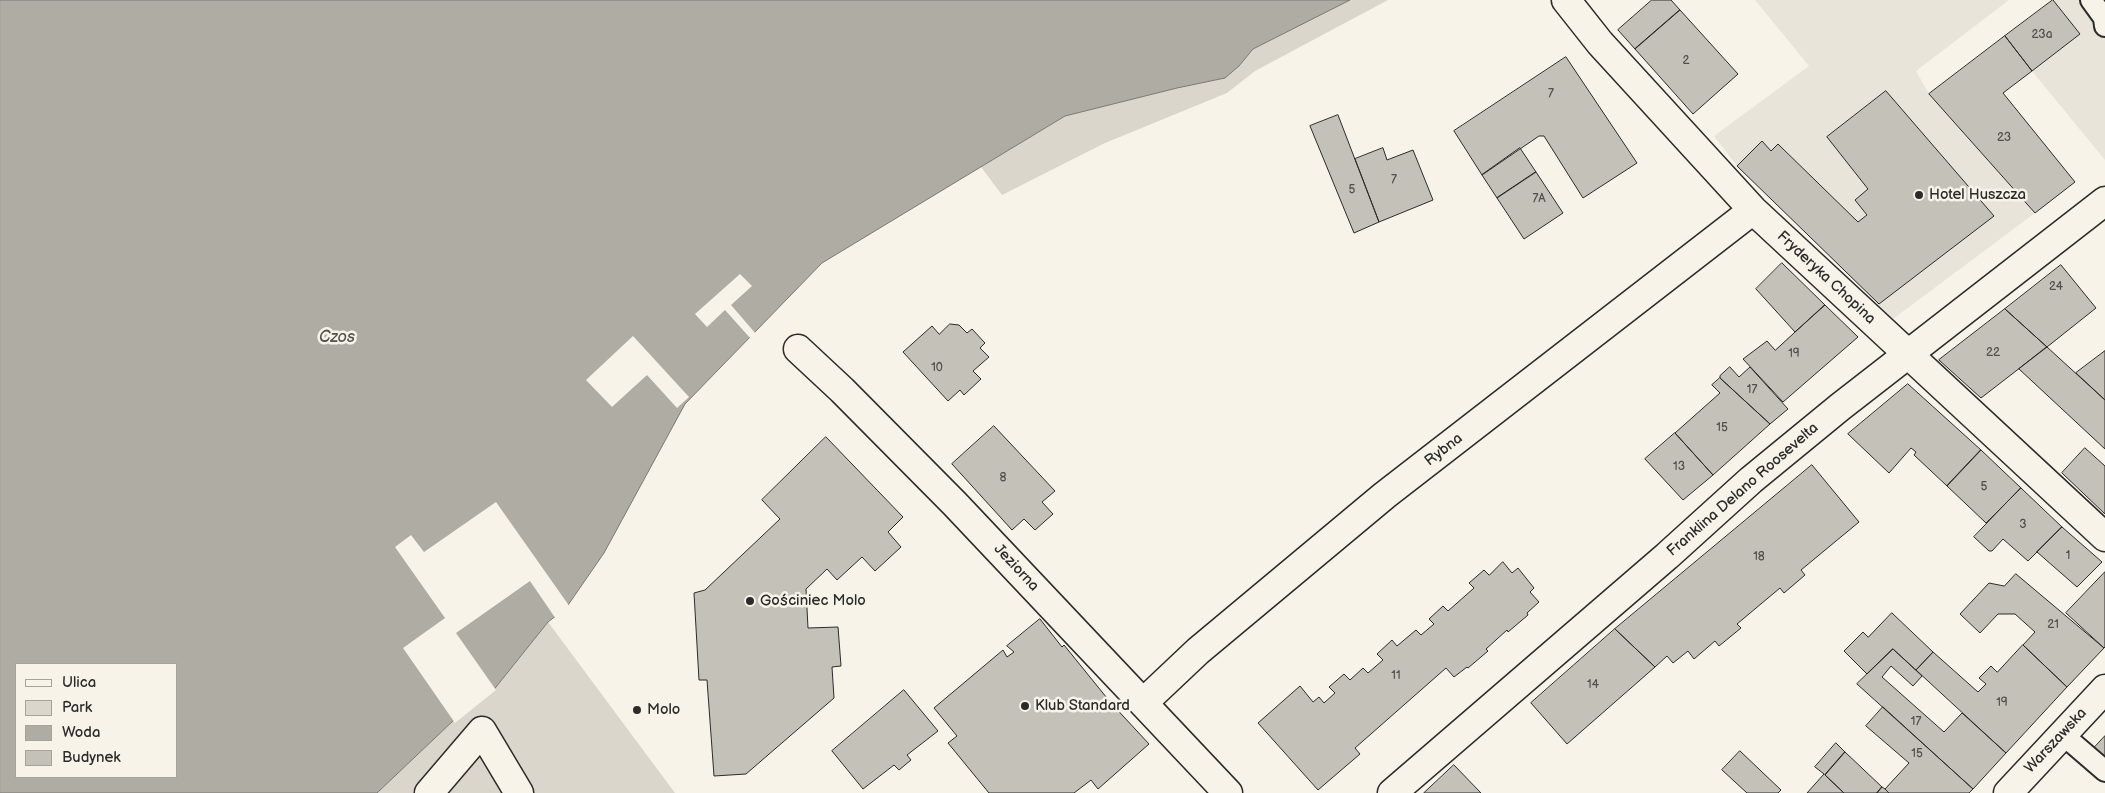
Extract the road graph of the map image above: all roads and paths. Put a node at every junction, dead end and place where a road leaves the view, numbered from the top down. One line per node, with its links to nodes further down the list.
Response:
1 (1566, 0): 5 (street, Fryderyka Chopina)
2 (2091, 0): 3 (lane)
3 (2105, 26)
4 (2105, 201): 7 (street, Franklina Delano Roosevelta)
5 (1753, 210): 7 (street, Fryderyka Chopina); 10 (street, Rybna)
6 (798, 349): 10 (street, Jeziorna)
7 (1909, 354): 8 (street, Fryderyka Chopina); 16 (street, Franklina Delano Roosevelta)
8 (2105, 537)
9 (2105, 689): 11 (street, Warszawska)
10 (1144, 702): 15 (street, Jeziorna)
11 (2062, 734): 12 (lane); 17 (street, Warszawska)
12 (2105, 771)
13 (428, 793): 14 (street)
14 (519, 793)
15 (1228, 793)
16 (1392, 793)
17 (2008, 793)

